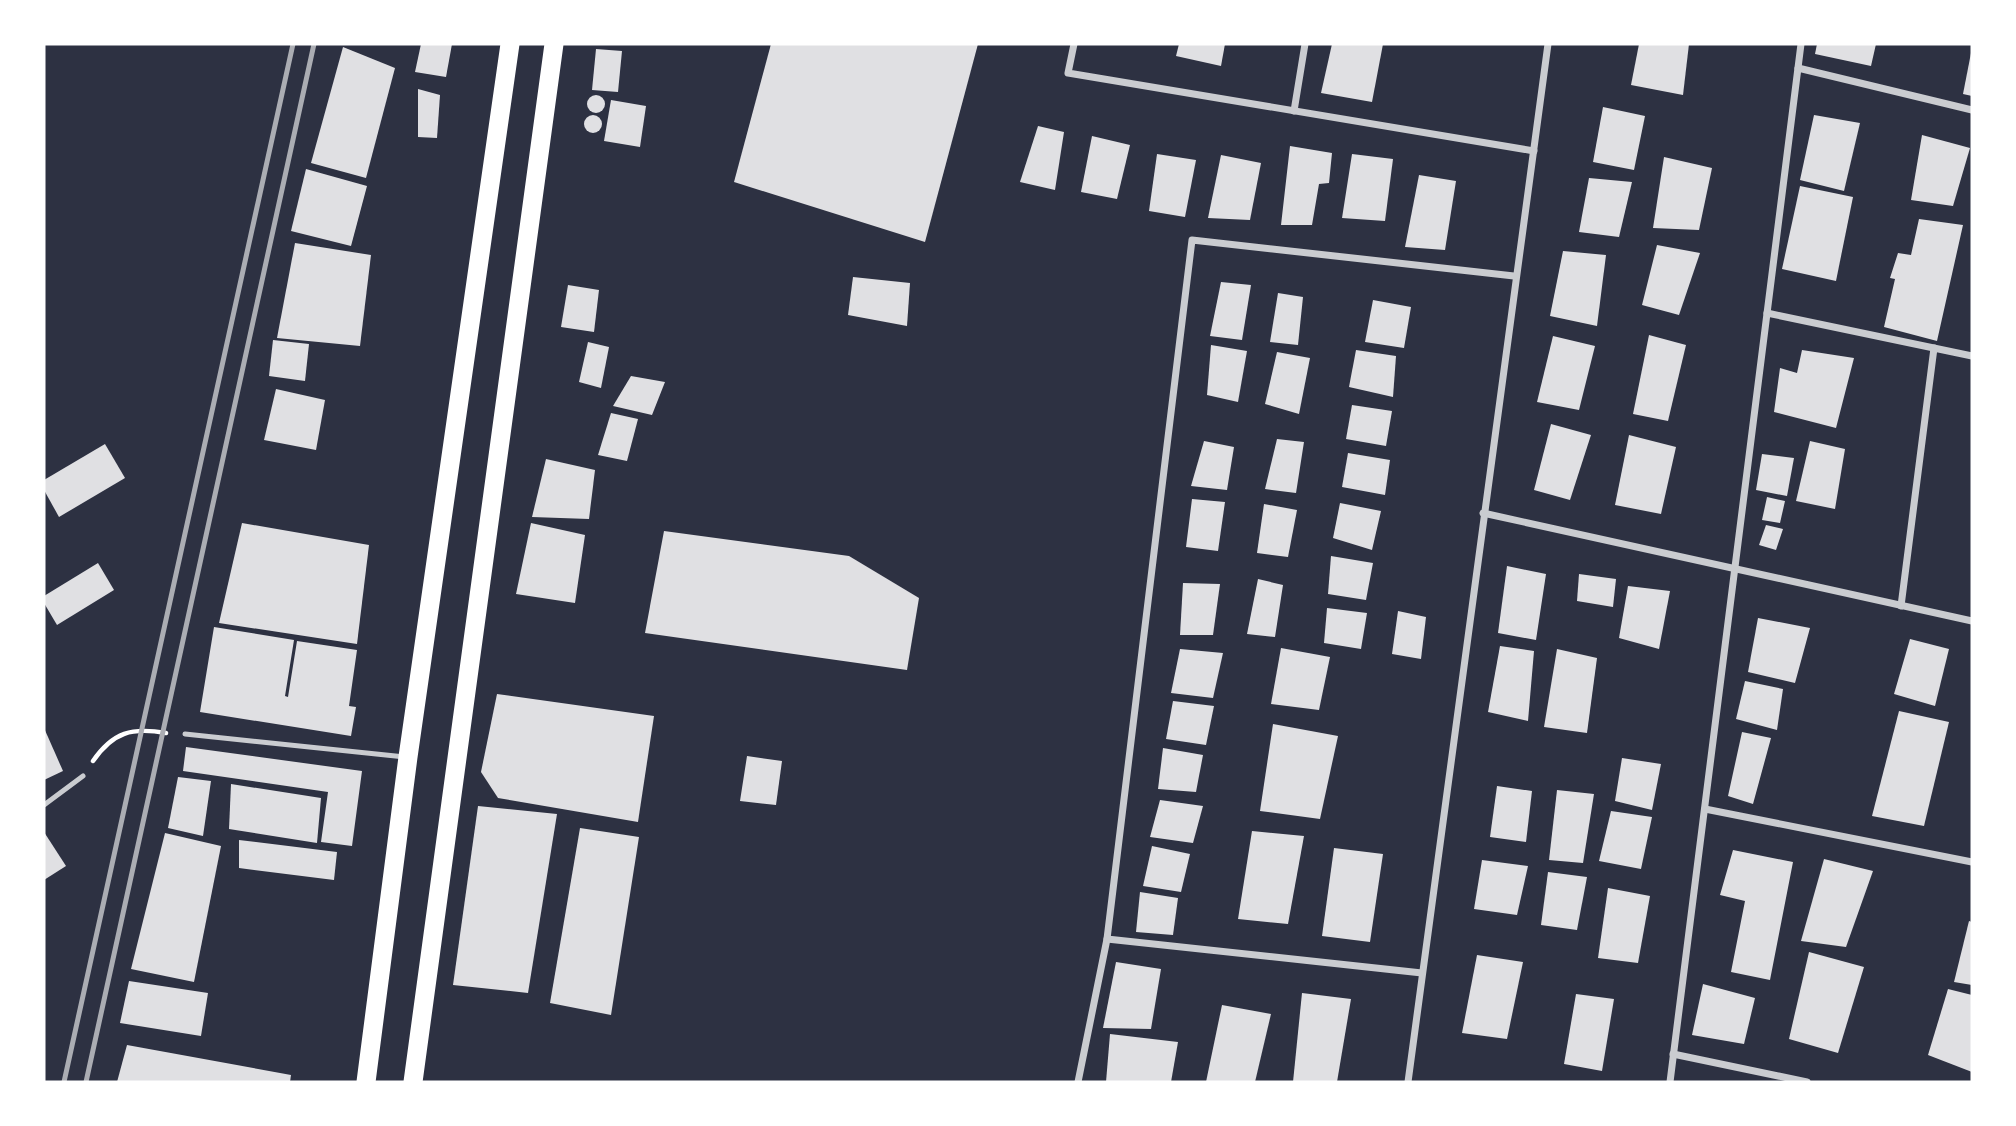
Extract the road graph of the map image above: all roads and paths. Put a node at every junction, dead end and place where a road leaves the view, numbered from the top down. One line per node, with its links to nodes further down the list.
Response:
1 (510, 44): 20 (highway)
2 (554, 44): 29 (highway)
3 (1074, 44): 9 (street)
4 (1306, 44): 9 (street)
5 (1548, 44): 10 (street)
6 (1801, 44): 7 (street)
7 (1798, 68): 8 (street); 12 (street)
8 (1972, 110)
9 (1294, 111): 10 (street)
10 (1534, 151): 11 (street)
11 (1514, 276): 15 (street); 25 (street)
12 (1767, 313): 13 (street); 16 (street)
13 (1934, 348): 14 (street); 17 (street)
14 (1972, 356)
15 (1483, 513): 16 (street); 26 (street)
16 (1735, 569): 17 (street); 23 (street)
17 (1901, 606): 18 (street)
18 (1972, 621)
19 (185, 734): 20 (lane); 21 (path)
20 (408, 757): 28 (highway)
21 (83, 776): 22 (lane)
22 (44, 804)
23 (1704, 809): 24 (street); 27 (street)
24 (1972, 862)
25 (1107, 939): 26 (street); 30 (street)
26 (1422, 973): 31 (street)
27 (1673, 1054): 32 (street); 33 (street)
28 (366, 1082)
29 (413, 1082)
30 (1078, 1082)
31 (1408, 1082)
32 (1670, 1082)
33 (1807, 1082)

